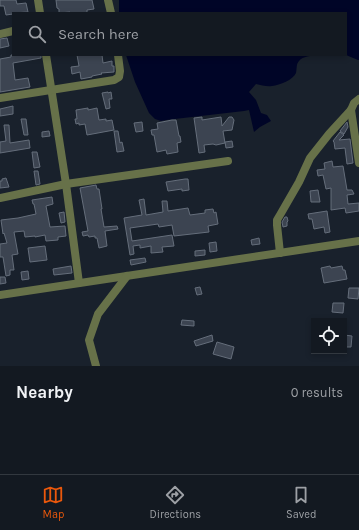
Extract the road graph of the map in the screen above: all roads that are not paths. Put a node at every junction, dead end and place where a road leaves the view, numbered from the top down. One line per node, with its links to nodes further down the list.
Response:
1 (38, 0): 3 (street)
2 (108, 0): 4 (street)
3 (40, 12)
4 (111, 12)
5 (12, 31): 6 (street)
6 (0, 34)
7 (46, 56): 9 (street)
8 (118, 56): 9 (street)
9 (51, 90): 10 (street); 15 (street)
10 (0, 98)
11 (359, 99): 12 (street)
12 (351, 110): 14 (street); 18 (street)
13 (228, 161): 15 (street)
14 (359, 162)
15 (66, 184): 16 (street); 20 (street)
16 (0, 198)
17 (359, 241): 18 (street)
18 (280, 253): 19 (street)
19 (127, 276): 20 (street); 22 (street)
20 (80, 283): 21 (street)
21 (0, 295)
22 (96, 366)

